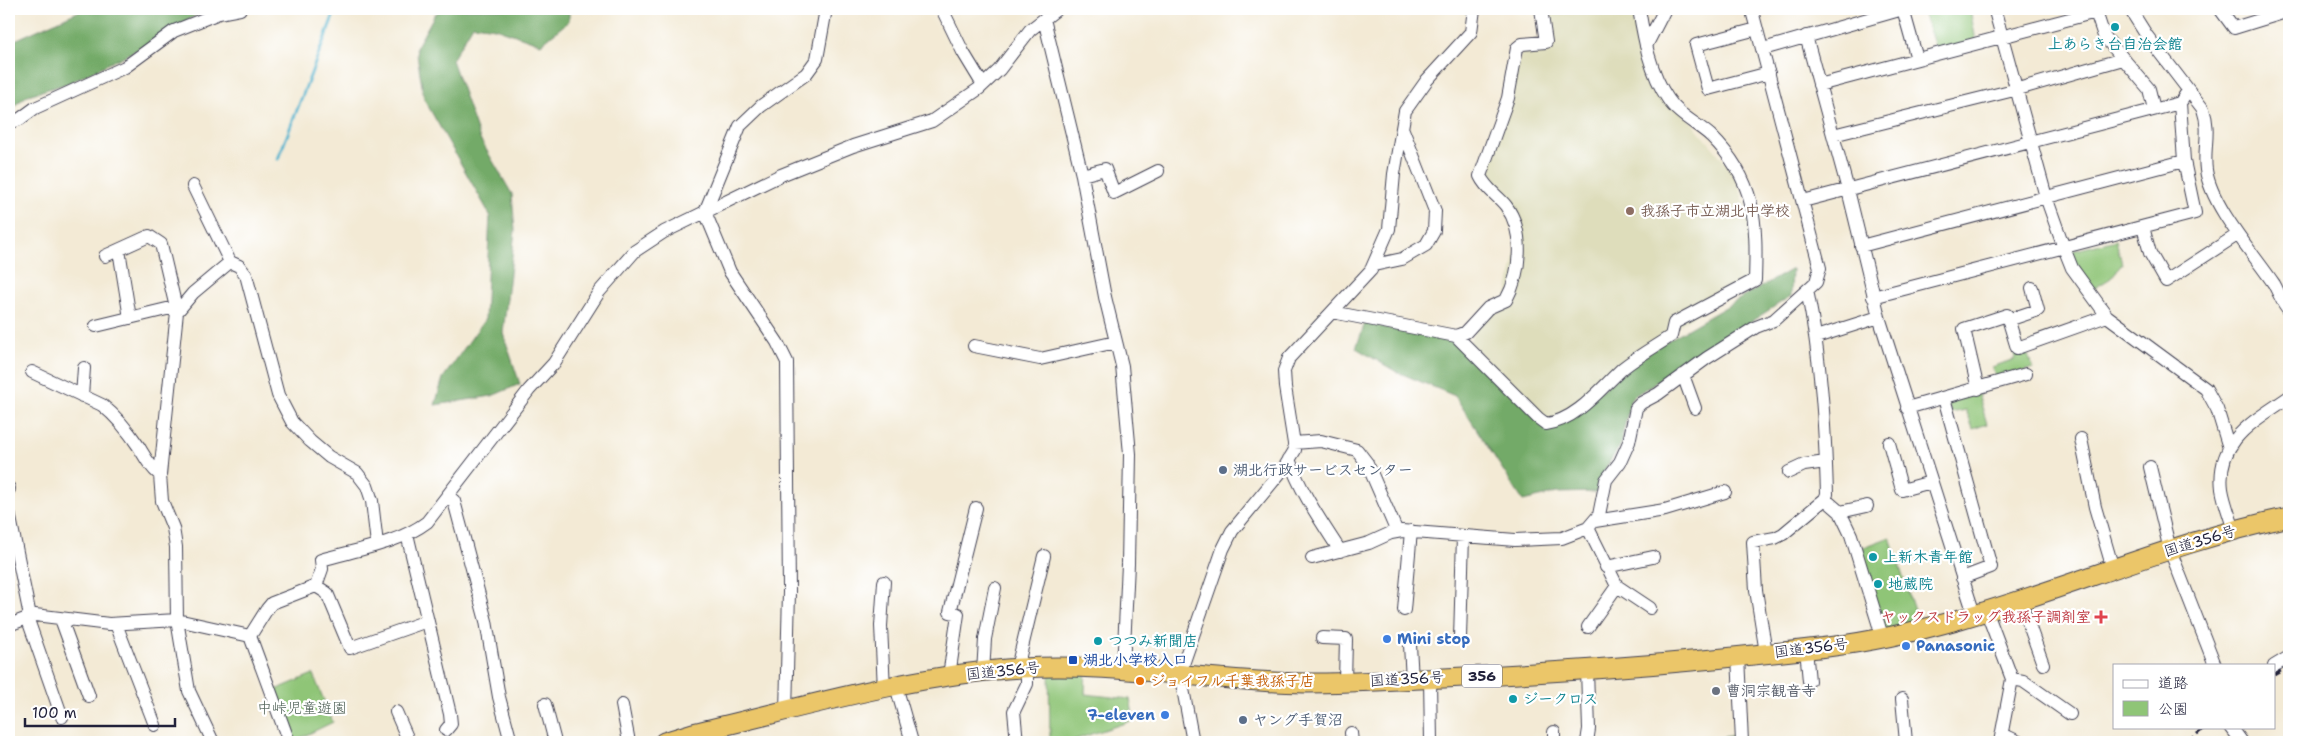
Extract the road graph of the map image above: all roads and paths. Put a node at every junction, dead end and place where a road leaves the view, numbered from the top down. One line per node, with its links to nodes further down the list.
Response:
1 (240, 9): 29 (street)
2 (826, 9): 40 (street)
3 (942, 9): 23 (street)
4 (1057, 9): 14 (street)
5 (1474, 9): 30 (street)
6 (1541, 9): 60 (street)
7 (1638, 9): 18 (street)
8 (1665, 9): 18 (street)
9 (2130, 9): 26 (street)
10 (2220, 9): 12 (street)
11 (1752, 10): 15 (street)
12 (2289, 10)
13 (1996, 15): 17 (street)
14 (1044, 19): 23 (street); 35 (street)
15 (1757, 29): 19 (street); 22 (street)
16 (1806, 36): 19 (street); 20 (street); 24 (street)
17 (2003, 36): 20 (street); 21 (street); 25 (street)
18 (1646, 46): 60 (street)
19 (1763, 49): 22 (street)
20 (1917, 59): 24 (street)
21 (2123, 59): 25 (street); 28 (street)
22 (1769, 73): 39 (street)
23 (983, 85): 40 (street)
24 (1819, 85): 31 (street)
25 (2018, 89): 31 (street); 32 (street)
26 (2188, 90): 27 (street); 42 (street)
27 (2180, 103): 28 (street); 33 (street)
28 (2154, 110): 32 (street)
29 (9, 123)
30 (1402, 127): 48 (street); 48 (street)
31 (1833, 135): 37 (street)
32 (2032, 143): 37 (street); 38 (street)
33 (2184, 161): 38 (street); 41 (street)
34 (1158, 171): 35 (street)
35 (1082, 175): 62 (street)
36 (193, 186): 47 (street)
37 (1848, 190): 39 (street); 43 (street)
38 (2046, 197): 43 (street); 44 (street)
39 (1803, 201): 50 (street)
40 (705, 212): 85 (street); 151 (street)
41 (2143, 227): 42 (street); 44 (street)
42 (2237, 235): 53 (street)
43 (1861, 246): 51 (street)
44 (2064, 248): 51 (street); 55 (street)
45 (118, 250): 46 (street); 52 (street); 57 (street)
46 (105, 256)
47 (230, 262): 52 (street); 99 (street)
48 (1374, 265): 54 (street)
49 (2032, 288): 58 (street)
50 (1807, 290): 61 (street); 67 (street)
51 (1873, 297): 56 (street)
52 (176, 310): 57 (street); 82 (street)
53 (2289, 310)
54 (1332, 312): 60 (street); 75 (street)
55 (2107, 316): 58 (street); 77 (street)
56 (1879, 317): 61 (street); 73 (street)
57 (130, 318): 59 (street)
58 (2008, 320): 68 (street)
59 (96, 326)
60 (1456, 336)
61 (1816, 337): 79 (street)
62 (1116, 342): 63 (street); 136 (street)
63 (974, 346)
64 (84, 368): 69 (street)
65 (32, 372): 69 (street)
66 (2026, 374): 68 (street)
67 (1683, 375): 72 (street); 92 (street)
68 (1978, 389): 71 (street)
69 (82, 396): 82 (street)
70 (2289, 397): 77 (street)
71 (1944, 398): 73 (street); 107 (street)
72 (1695, 408)
73 (1907, 408): 83 (street)
74 (2081, 439): 106 (street)
75 (1294, 443): 78 (street); 95 (street)
76 (1889, 443): 83 (street)
77 (2228, 448): 93 (street)
78 (1289, 459): 101 (street); 139 (street)
79 (1826, 462): 81 (street); 86 (street)
80 (2150, 468): 100 (street)
81 (1789, 472)
82 (160, 475): 118 (street)
83 (1931, 482): 107 (street)
84 (1725, 492): 92 (street)
85 (449, 497): 97 (street); 162 (street)
86 (1825, 499): 89 (street); 129 (street)
87 (1867, 506): 89 (street)
88 (976, 508): 140 (street)
89 (1840, 512): 126 (street)
90 (9, 513): 94 (street)
91 (2289, 517): 93 (highway, 国道356号 / 356)
92 (1591, 524): 98 (street); 105 (street)
93 (2234, 530): 100 (highway, 国道356号 / 356)
94 (11, 532): 116 (street)
95 (1397, 532): 96 (street); 101 (street)
96 (1411, 532): 98 (street); 114 (street)
97 (407, 534): 99 (street); 119 (street)
98 (1462, 536): 125 (street)
99 (377, 544): 109 (street)
100 (2170, 550): 106 (highway, 国道356号 / 356); 133 (street)
101 (1340, 551): 104 (street)
102 (1044, 556): 135 (street)
103 (1654, 557): 105 (street)
104 (1312, 558)
105 (1606, 567): 110 (street)
106 (2113, 569): 112 (highway, 国道356号 / 356)
107 (1962, 578): 115 (street)
108 (884, 582): 145 (street)
109 (316, 586): 119 (street); 123 (street)
110 (1617, 586): 113 (street); 122 (street)
111 (995, 588): 138 (street)
112 (2020, 600): 115 (highway, 国道356号 / 356); 132 (street)
113 (1650, 608)
114 (1404, 610)
115 (1980, 612): 126 (highway, 国道356号 / 356); 142 (street)
116 (28, 617): 117 (street); 121 (street); 153 (street)
117 (61, 619): 120 (street); 146 (street)
118 (177, 620): 120 (street); 123 (street); 159 (street)
119 (427, 620): 156 (street)
120 (116, 624): 154 (street)
121 (9, 625)
122 (1588, 627)
123 (250, 636): 160 (street)
124 (1322, 638): 144 (street)
125 (1460, 638)
126 (1883, 639): 128 (highway, 国道356号 / 356)
127 (1410, 644): 141 (street)
128 (1806, 649): 129 (highway, 国道356号 / 356); 143 (street)
129 (1766, 653): 130 (highway, 国道356号 / 356)
130 (1738, 656): 137 (highway, 国道356号 / 356); 170 (street)
131 (2289, 657): 134 (street)
132 (2043, 664)
133 (2215, 664)
134 (2276, 665)
135 (1022, 668): 136 (highway, 国道356号 / 356); 138 (highway, 国道356号 / 356); 166 (street)
136 (1122, 668): 139 (highway, 国道356号 / 356)
137 (1587, 670): 141 (highway, 国道356号 / 356); 169 (street)
138 (982, 673): 140 (highway, 国道356号 / 356)
139 (1180, 673): 144 (highway, 国道356号 / 356); 167 (street)
140 (949, 676): 145 (highway, 国道356号 / 356)
141 (1421, 679): 144 (highway, 国道356号 / 356); 168 (street)
142 (2012, 679): 152 (street); 157 (street)
143 (1809, 681)
144 (1345, 682)
145 (890, 687): 151 (highway, 国道356号 / 356); 165 (street)
146 (89, 696)
147 (1902, 700): 171 (street)
148 (545, 704): 163 (street)
149 (622, 705): 164 (street)
150 (396, 712): 161 (street)
151 (786, 712): 158 (highway, 国道356号 / 356)
152 (2070, 714)
153 (62, 717)
154 (155, 725)
155 (2232, 728): 173 (street)
156 (446, 730)
157 (2001, 738): 172 (street)
158 (676, 740)
159 (212, 742)
160 (289, 742)
161 (409, 742)
162 (510, 742)
163 (555, 742)
164 (629, 742)
165 (912, 742)
166 (1017, 742)
167 (1193, 742)
168 (1431, 742)
169 (1587, 742)
170 (1742, 742)
171 (1906, 742)
172 (2019, 742)
173 (2242, 742)

